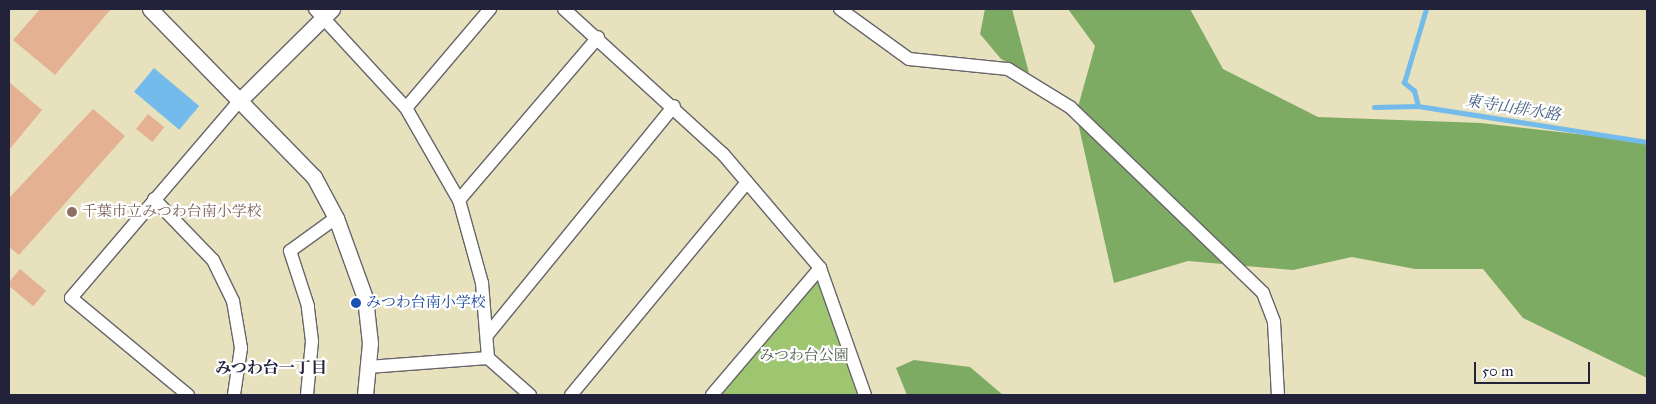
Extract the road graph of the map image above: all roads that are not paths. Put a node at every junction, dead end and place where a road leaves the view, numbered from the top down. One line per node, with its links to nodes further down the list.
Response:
1 (150, 9): 7 (street)
2 (490, 9): 9 (street)
3 (564, 9): 6 (street)
4 (840, 9): 26 (street)
5 (323, 12): 7 (street); 9 (street)
6 (598, 37): 8 (street); 12 (street)
7 (238, 102): 11 (street); 13 (street)
8 (674, 106): 10 (street); 15 (street)
9 (406, 108): 12 (street)
10 (747, 182): 14 (street); 23 (street)
11 (154, 199): 18 (street); 19 (street)
12 (460, 200): 15 (street)
13 (336, 218): 17 (street); 20 (street)
14 (820, 268): 24 (street); 25 (street)
15 (488, 334): 16 (street)
16 (488, 358): 17 (street); 22 (street)
17 (368, 367): 21 (street)
18 (188, 395)
19 (234, 395)
20 (307, 395)
21 (365, 395)
22 (530, 395)
23 (571, 395)
24 (712, 395)
25 (865, 395)
26 (1278, 395)

